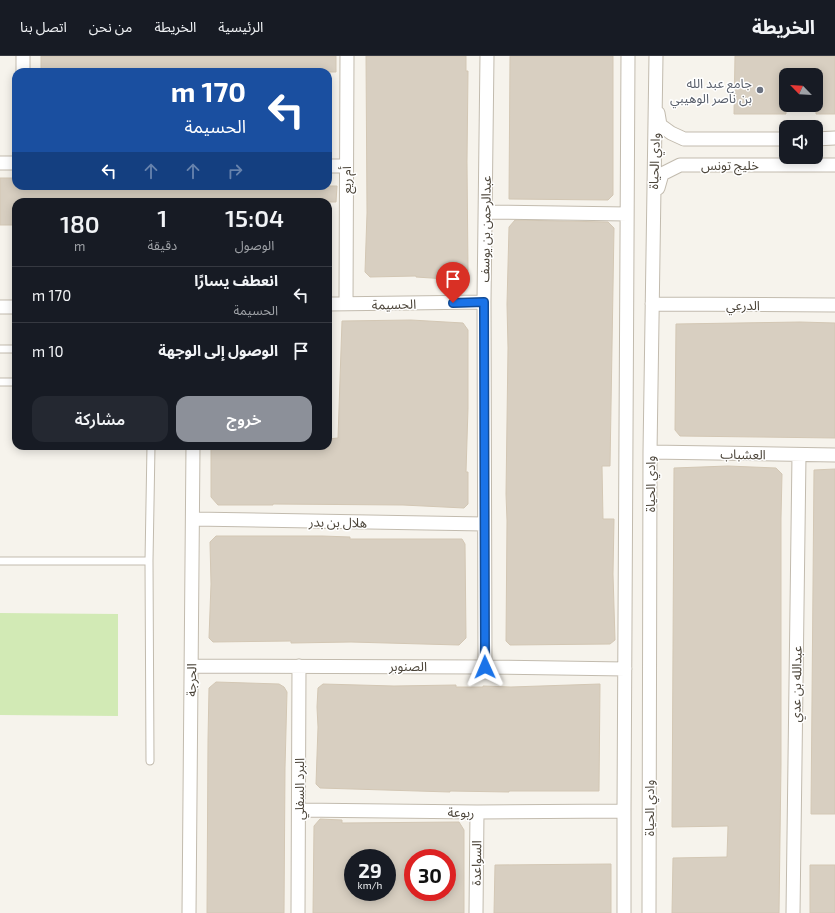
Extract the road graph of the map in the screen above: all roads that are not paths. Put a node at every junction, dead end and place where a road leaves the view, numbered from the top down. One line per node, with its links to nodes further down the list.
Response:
1 (23, 56): 6 (street)
2 (348, 56): 15 (street, أم ريع)
3 (487, 56): 17 (street, عبدالرحمن بن يوسف)
4 (628, 56): 18 (street, وادي الحياة)
5 (656, 56): 7 (street, وادي الحياة)
6 (22, 68)
7 (656, 96): 9 (street, خليج تونس); 16 (street, وادي الحياة)
8 (835, 138): 10 (street)
9 (779, 139)
10 (823, 139)
11 (0, 163): 12 (street)
12 (12, 163)
13 (835, 165): 16 (street, خليج تونس)
14 (332, 166): 15 (street)
15 (346, 166): 21 (street, أم ريع)
16 (653, 208): 22 (street, وادي الحياة)
17 (486, 212): 18 (street); 19 (street, عبدالرحمن بن يوسف)
18 (627, 214): 42 (street, وادي الحياة)
19 (484, 302): 21 (street, الحسيمة); 36 (street, عبدالرحمن بن يوسف)
20 (332, 304): 21 (street, الحسيمة)
21 (346, 304)
22 (652, 304): 23 (street, الدرعي); 32 (street, وادي الحياة)
23 (835, 305)
24 (0, 307): 25 (street)
25 (12, 307)
26 (0, 349): 27 (lane)
27 (12, 349)
28 (0, 382): 29 (lane)
29 (12, 382)
30 (151, 450): 38 (lane)
31 (193, 450): 35 (street, الحرجة)
32 (650, 452): 33 (street, العشباب); 51 (street, وادي الحياة)
33 (798, 455): 34 (street, العشباب); 52 (street, عبدالله بن عدي)
34 (835, 455)
35 (193, 519): 36 (street, هلال بن بدر); 39 (street, الحرجة)
36 (484, 524): 41 (street, عبدالرحمن بن يوسف)
37 (0, 561): 38 (lane)
38 (149, 561): 43 (lane)
39 (192, 666): 40 (street, الصنوبر); 47 (street, الحرجة)
40 (299, 666): 41 (street, الصنوبر); 44 (street, البرد السفلي)
41 (485, 667): 42 (street, الصنوبر)
42 (625, 669): 45 (street, وادي الحياة)
43 (150, 761)
44 (299, 810): 46 (street, ربوعة); 48 (street, البرد السفلي)
45 (624, 811): 46 (street, ربوعة); 50 (street, وادي الحياة)
46 (477, 812): 49 (street, السواعدة)
47 (189, 913)
48 (298, 913)
49 (476, 913)
50 (624, 913)
51 (648, 913)
52 (793, 913)

